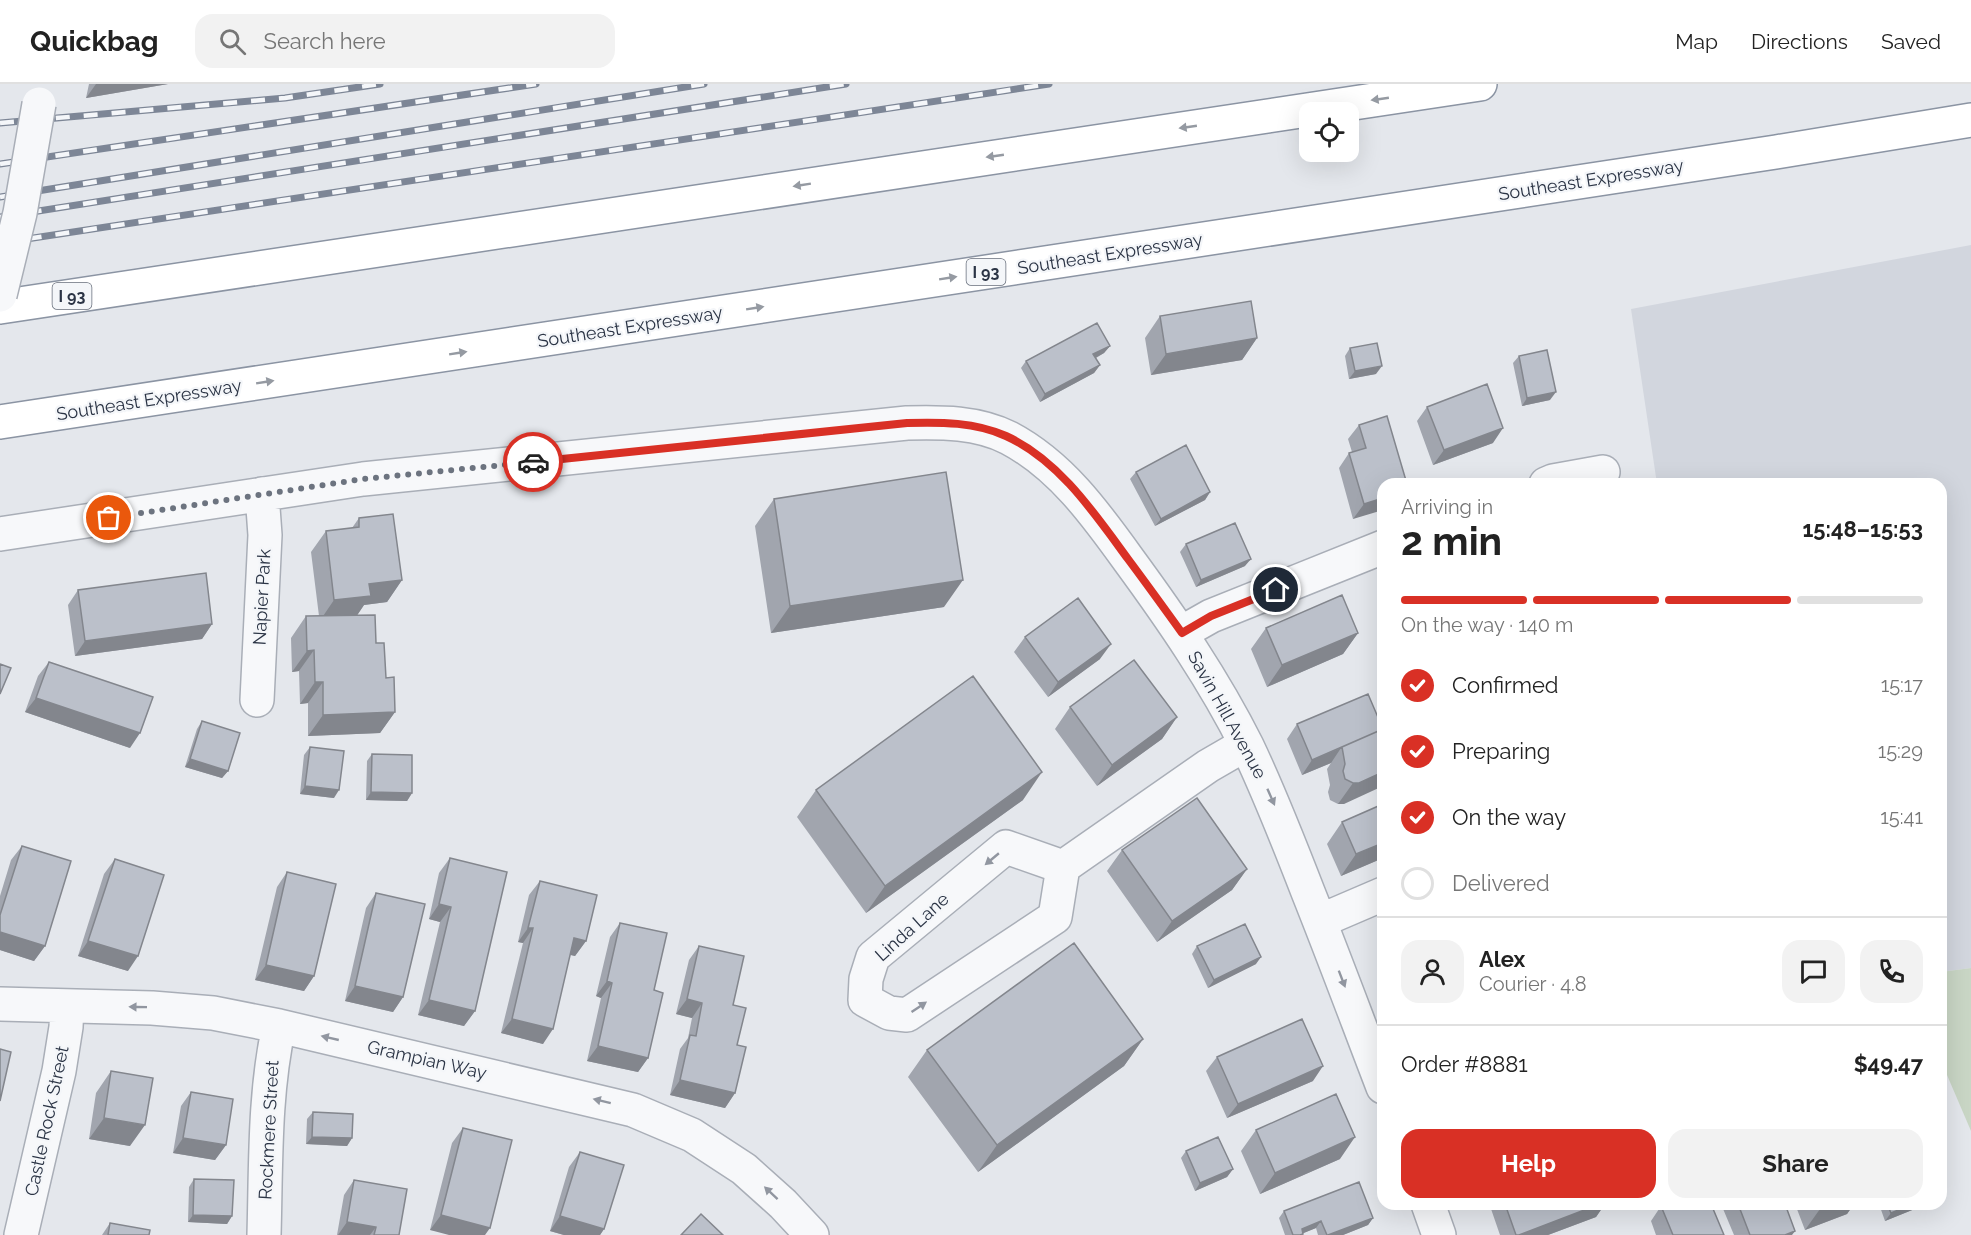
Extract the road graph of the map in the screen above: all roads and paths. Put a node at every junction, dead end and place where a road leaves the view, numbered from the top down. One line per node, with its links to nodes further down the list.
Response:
1 (1480, 84): 5 (highway, I 93, one-way to 5)
2 (41, 94): 4 (street, bridge)
3 (1971, 120): 6 (highway, Southeast Expressway / I 93, one-way to 3)
4 (0, 295)
5 (0, 307)
6 (0, 422)
7 (1604, 472): 8 (street)
8 (1570, 478)
9 (262, 494): 10 (street, Savin Hill Avenue); 12 (street, Savin Hill Avenue); 13 (street, Napier Park)
10 (0, 534)
11 (1377, 549): 12 (street)
12 (1182, 633): 14 (street, Savin Hill Avenue)
13 (257, 700)
14 (1246, 744): 15 (street); 17 (street, Savin Hill Avenue, one-way to 17)
15 (1063, 867): 15 (street, Linda Lane, one-way to 15)
16 (1377, 897): 17 (street)
17 (1320, 921): 21 (street, Savin Hill Avenue, one-way to 21)
18 (0, 1004): 19 (street, Grampian Way)
19 (67, 1006): 20 (street, Grampian Way, one-way to 19); 23 (street, Castle Rock Street)
20 (279, 1026): 24 (street, Rockmere Street); 25 (street, Grampian Way, one-way to 20)
21 (1377, 1071)
22 (1430, 1210): 26 (street)
23 (21, 1235)
24 (264, 1235)
25 (812, 1235)
26 (1439, 1235)

